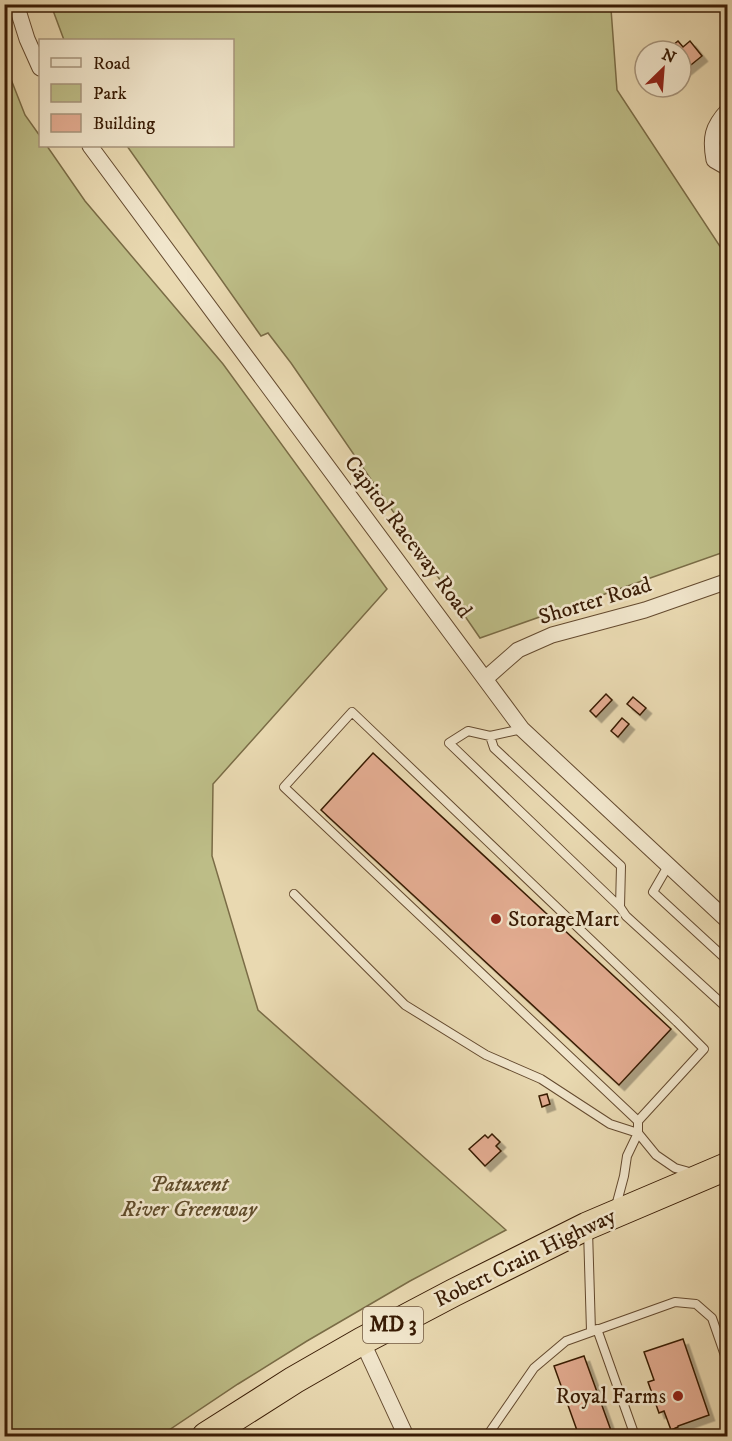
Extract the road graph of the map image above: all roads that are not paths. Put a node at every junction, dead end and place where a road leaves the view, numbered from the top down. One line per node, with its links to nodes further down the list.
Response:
1 (16, 4): 2 (street)
2 (39, 66)
3 (725, 116): 5 (street)
4 (91, 147): 7 (street, Capitol Raceway Road)
5 (728, 168)
6 (728, 581): 7 (street, Shorter Road)
7 (485, 679): 8 (street, Capitol Raceway Road)
8 (522, 729): 9 (lane); 10 (street, Capitol Raceway Road)
9 (490, 736): 12 (lane); 12 (lane)
10 (668, 866): 13 (street, Capitol Raceway Road); 14 (lane)
11 (294, 894): 17 (lane)
12 (620, 907): 15 (lane)
13 (728, 921)
14 (728, 961)
15 (728, 1009)
16 (638, 1121): 16 (lane); 17 (lane)
17 (638, 1133): 19 (lane); 20 (lane)
18 (728, 1166): 19 (highway, Robert Crain Highway / MD 3)
19 (703, 1176): 20 (highway, Robert Crain Highway / MD 3)
20 (614, 1214): 21 (highway, Robert Crain Highway / MD 3)
21 (587, 1226): 22 (lane); 23 (highway, Robert Crain Highway / MD 3)
22 (594, 1330): 24 (lane); 27 (lane); 28 (lane)
23 (362, 1341): 25 (highway, Robert Crain Highway / MD 3); 26 (street)
24 (728, 1364)
25 (221, 1429)
26 (406, 1437)
27 (488, 1437)
28 (635, 1437)

